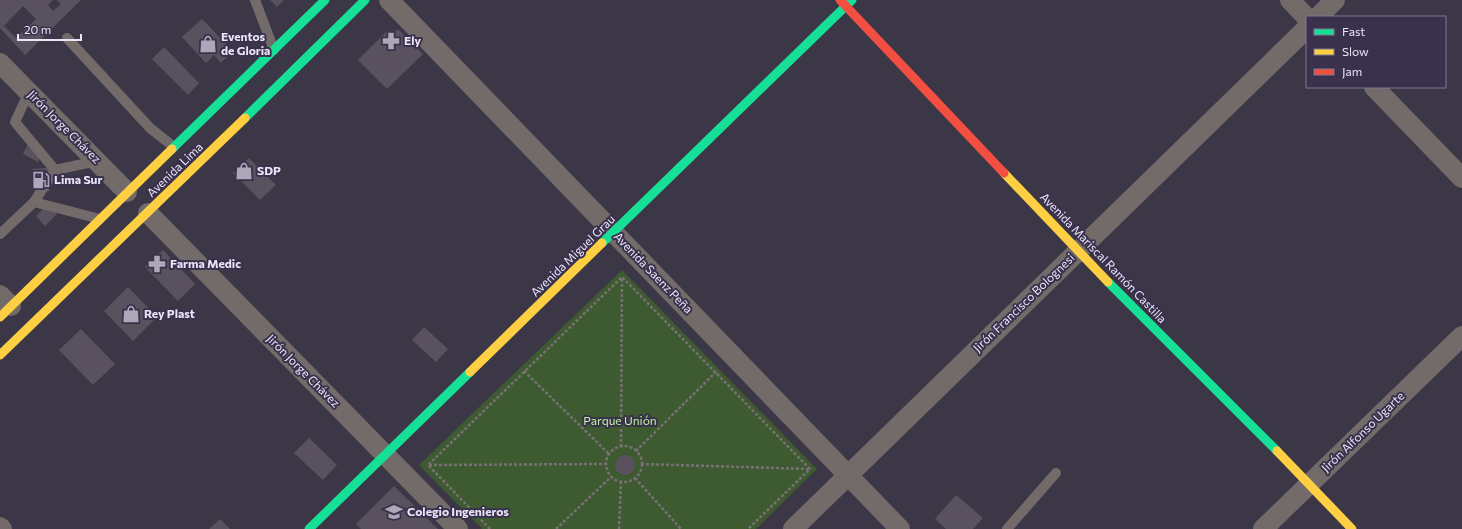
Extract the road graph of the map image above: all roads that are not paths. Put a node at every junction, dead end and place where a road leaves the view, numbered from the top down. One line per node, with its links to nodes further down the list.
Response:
1 (255, 0): 12 (lane)
2 (325, 0): 12 (street, Avenida Lima)
3 (365, 0): 22 (street, Avenida Lima)
4 (388, 0): 24 (street, Avenida Saenz Peña)
5 (1290, 0): 9 (street)
6 (1335, 0): 8 (street)
7 (846, 2): 24 (street, Avenida Miguel Grau); 26 (street, Avenida Mariscal Ramón Castilla)
8 (1319, 16)
9 (1306, 17)
10 (1306, 29): 26 (street, Jirón Francisco Bolognesi)
11 (67, 38): 16 (lane)
12 (274, 50): 16 (street, Avenida Lima)
13 (0, 63): 15 (street, Jirón Jorge Chávez)
14 (1375, 88): 19 (street)
15 (29, 92): 17 (street, Jirón Jorge Chávez); 18 (lane)
16 (174, 147): 20 (street, Avenida Lima)
17 (97, 162): 18 (lane); 20 (street, Jirón Jorge Chávez)
18 (55, 170): 21 (lane)
19 (1462, 178)
20 (127, 192): 23 (street, Avenida Lima)
21 (34, 202): 23 (lane); 25 (lane)
22 (148, 213): 29 (street, Avenida Lima); 30 (street, Jirón Jorge Chávez)
23 (100, 219): 27 (street, Avenida Lima)
24 (614, 233): 30 (street, Avenida Miguel Grau); 32 (street, Avenida Saenz Peña)
25 (0, 234)
26 (1077, 251): 32 (street, Jirón Francisco Bolognesi); 33 (street, Avenida Mariscal Ramón Castilla)
27 (4, 306)
28 (1462, 336): 33 (street, Jirón Alfonso Ugarte)
29 (0, 355)
30 (386, 454): 34 (street, Avenida Miguel Grau); 35 (street, Jirón Jorge Chávez)
31 (1056, 473): 38 (lane)
32 (848, 475): 36 (street, Jirón Francisco Bolognesi); 37 (street, Avenida Saenz Peña)
33 (1310, 484): 39 (street, Jirón Alfonso Ugarte); 40 (street, Avenida Mariscal Ramón Castilla)
34 (310, 529)
35 (458, 529)
36 (793, 529)
37 (900, 529)
38 (1007, 529)
39 (1263, 529)
40 (1352, 529)

